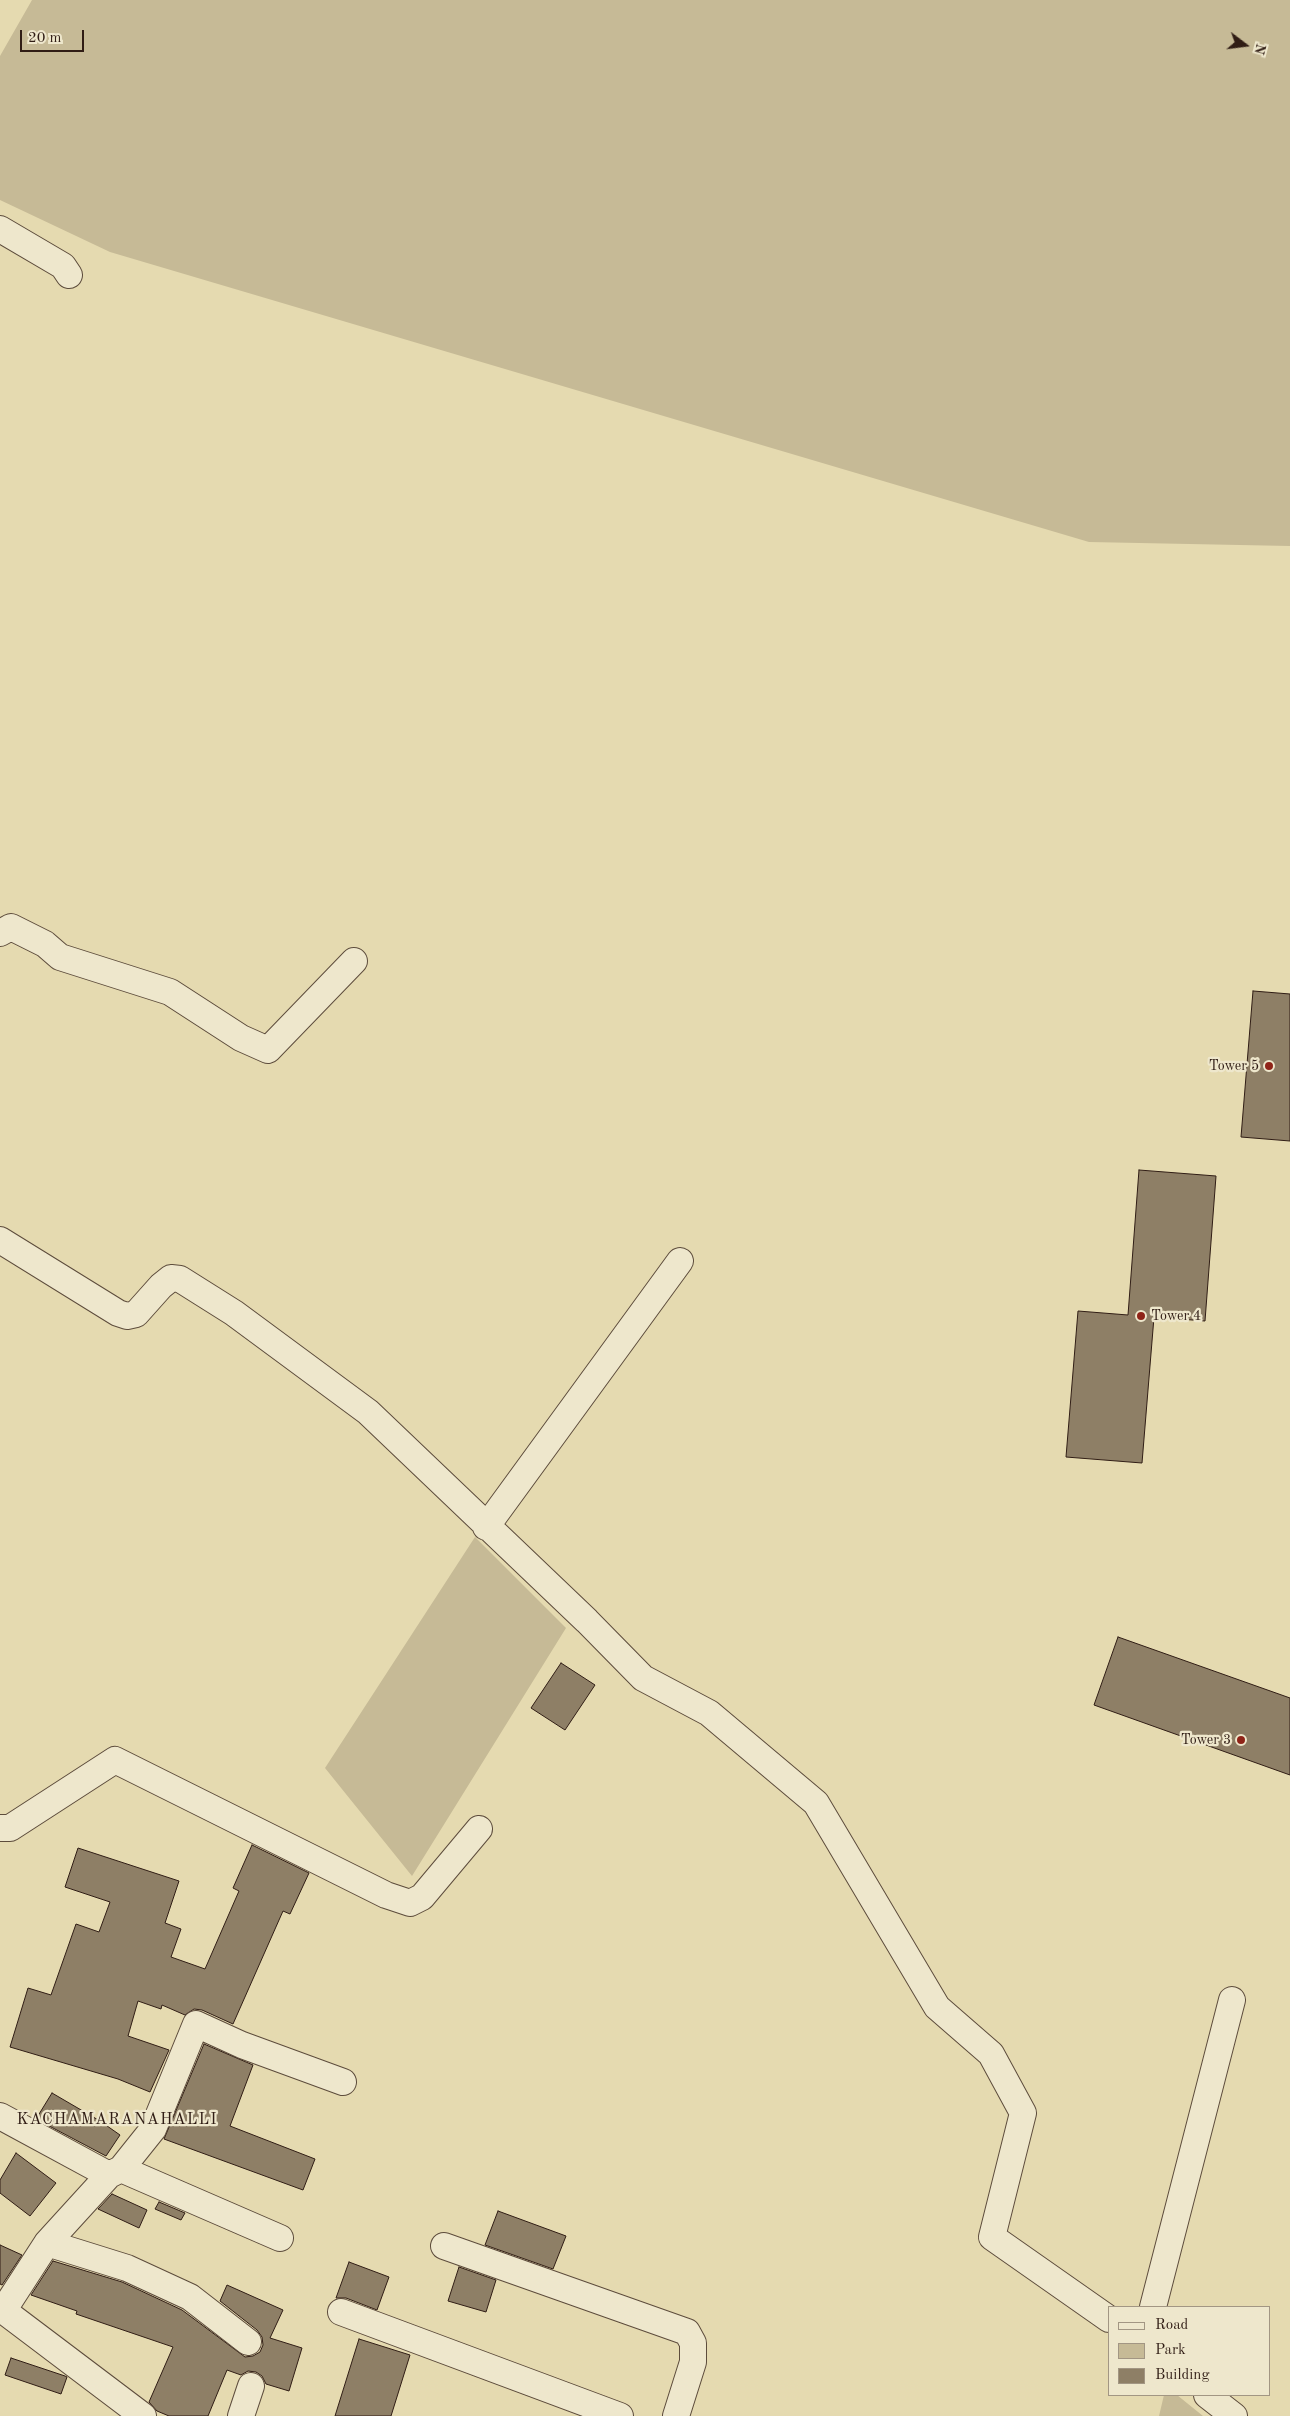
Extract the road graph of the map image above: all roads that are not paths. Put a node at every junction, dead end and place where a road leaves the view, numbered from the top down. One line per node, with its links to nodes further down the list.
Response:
1 (0, 229): 2 (street)
2 (69, 275)
3 (0, 933): 4 (street)
4 (354, 961)
5 (0, 1240): 7 (street)
6 (680, 1260): 7 (street)
7 (486, 1527): 20 (street)
8 (0, 1828): 9 (street)
9 (479, 1829)
10 (1232, 2000): 17 (street)
11 (343, 2082): 13 (street)
12 (0, 2116): 13 (street)
13 (115, 2172): 14 (street); 15 (street)
14 (280, 2238)
15 (47, 2243): 18 (street); 21 (street)
16 (444, 2246): 27 (street)
17 (1152, 2306)
18 (2, 2310): 24 (street)
19 (340, 2312): 26 (street)
20 (1108, 2318)
21 (248, 2342)
22 (251, 2386): 25 (street)
23 (1208, 2396): 28 (street)
24 (143, 2416)
25 (241, 2416)
26 (620, 2416)
27 (676, 2416)
28 (1234, 2416)

